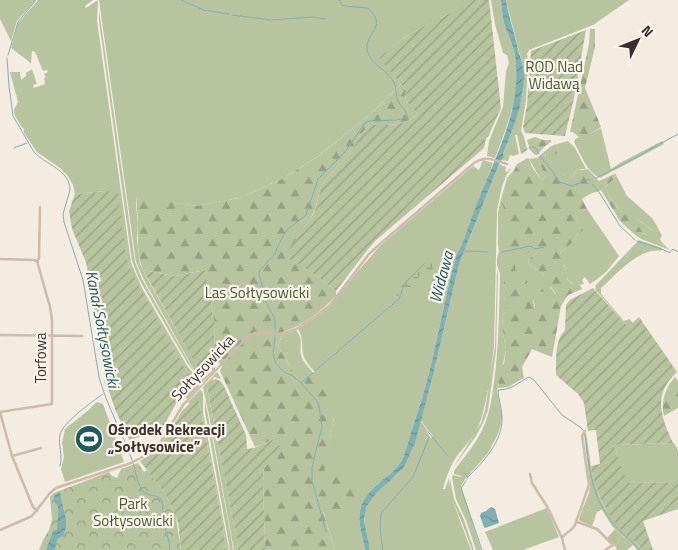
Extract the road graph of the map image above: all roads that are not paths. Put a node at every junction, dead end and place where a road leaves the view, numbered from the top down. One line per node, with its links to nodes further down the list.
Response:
1 (507, 164): 13 (street, Sołtysowicka)
2 (40, 207): 4 (street, Torfowa)
3 (0, 259): 4 (street)
4 (37, 261): 6 (street, Torfowa)
5 (0, 335): 6 (street)
6 (52, 335): 7 (street); 8 (street, Torfowa)
7 (82, 336)
8 (0, 412): 11 (street)
9 (586, 431): 14 (street)
10 (41, 448): 11 (street)
11 (12, 456): 13 (street)
12 (530, 474): 16 (street)
13 (37, 511): 15 (street, Sołtysowicka)
14 (577, 522): 16 (street); 18 (street)
15 (0, 530)
16 (562, 538): 17 (street)
17 (565, 550)
18 (605, 550)

